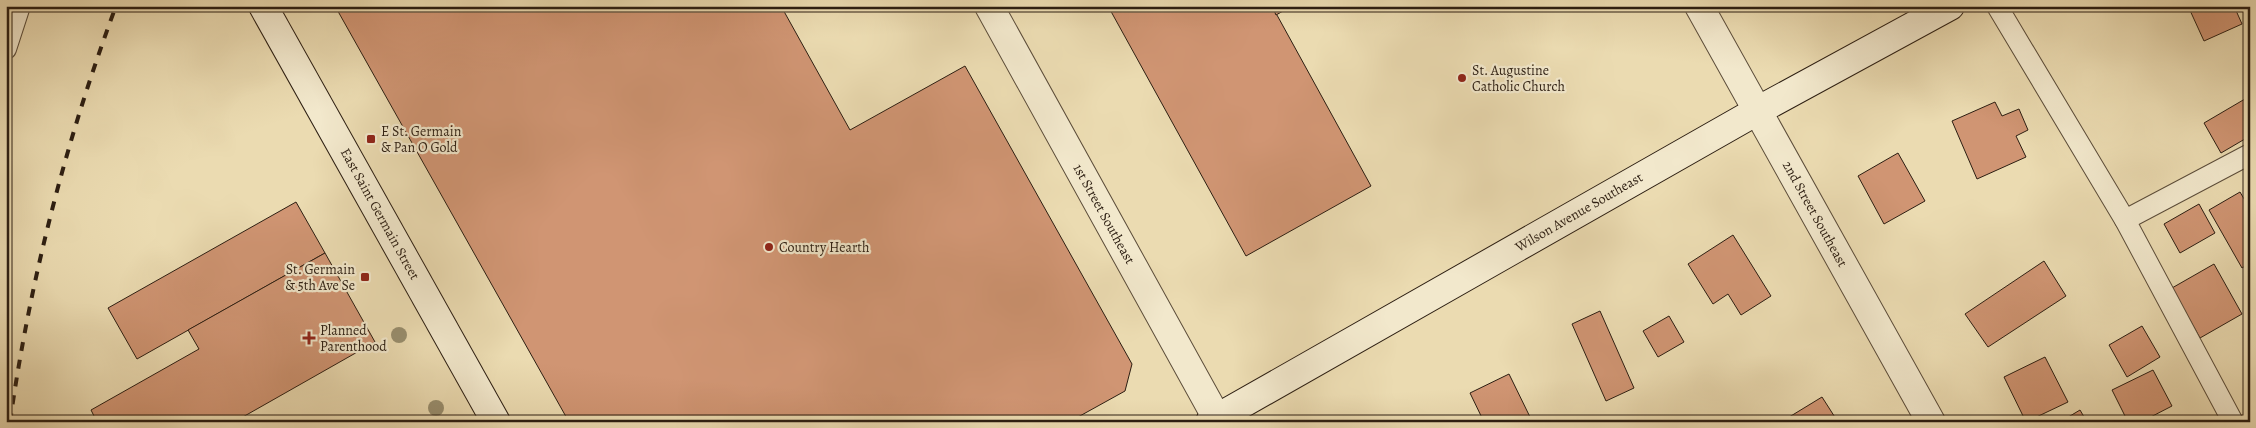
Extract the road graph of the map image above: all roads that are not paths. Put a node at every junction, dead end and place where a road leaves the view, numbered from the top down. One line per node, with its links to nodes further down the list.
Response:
1 (20, 6): 7 (lane)
2 (263, 6): 12 (street, East Saint Germain Street)
3 (990, 6): 11 (street, 1st Street Southeast)
4 (1699, 6): 8 (street, 2nd Street Southeast)
5 (1950, 6): 8 (street, Wilson Avenue Southeast)
6 (1996, 6): 10 (lane)
7 (6, 49)
8 (1757, 111): 11 (street, Wilson Avenue Southeast); 13 (street, 2nd Street Southeast)
9 (2250, 154): 10 (lane)
10 (2125, 220): 14 (lane)
11 (1215, 420)
12 (496, 422)
13 (1931, 422)
14 (2233, 422)

